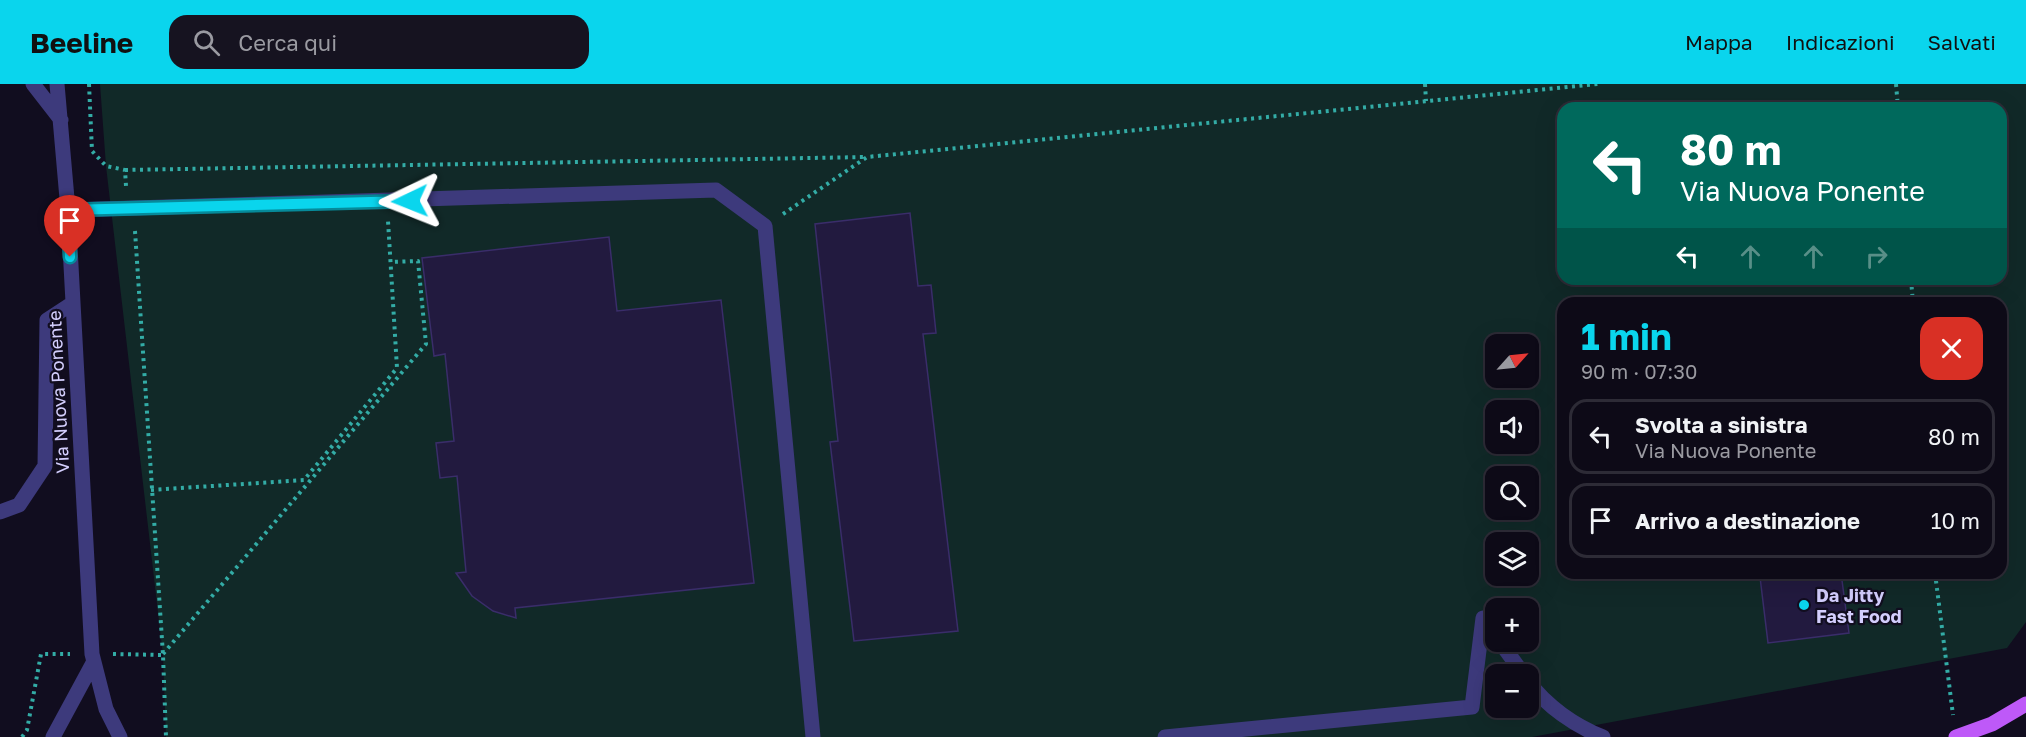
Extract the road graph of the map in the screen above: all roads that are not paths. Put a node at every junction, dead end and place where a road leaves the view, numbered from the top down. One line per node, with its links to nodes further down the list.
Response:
1 (33, 84): 3 (street)
2 (57, 84): 3 (street, Via Nuova Ponente)
3 (61, 121): 4 (street, Via Nuova Ponente)
4 (68, 210): 5 (street, Via Nuova Ponente); 14 (street)
5 (73, 303): 6 (street); 8 (street, Via Nuova Ponente)
6 (0, 513)
7 (1485, 621): 15 (street)
8 (93, 663): 12 (street); 13 (street, Via Nuova Ponente)
9 (1539, 691): 16 (street)
10 (2026, 704): 11 (main road)
11 (1955, 731)
12 (53, 737)
13 (120, 737)
14 (813, 737)
15 (1165, 737)
16 (1603, 737)

